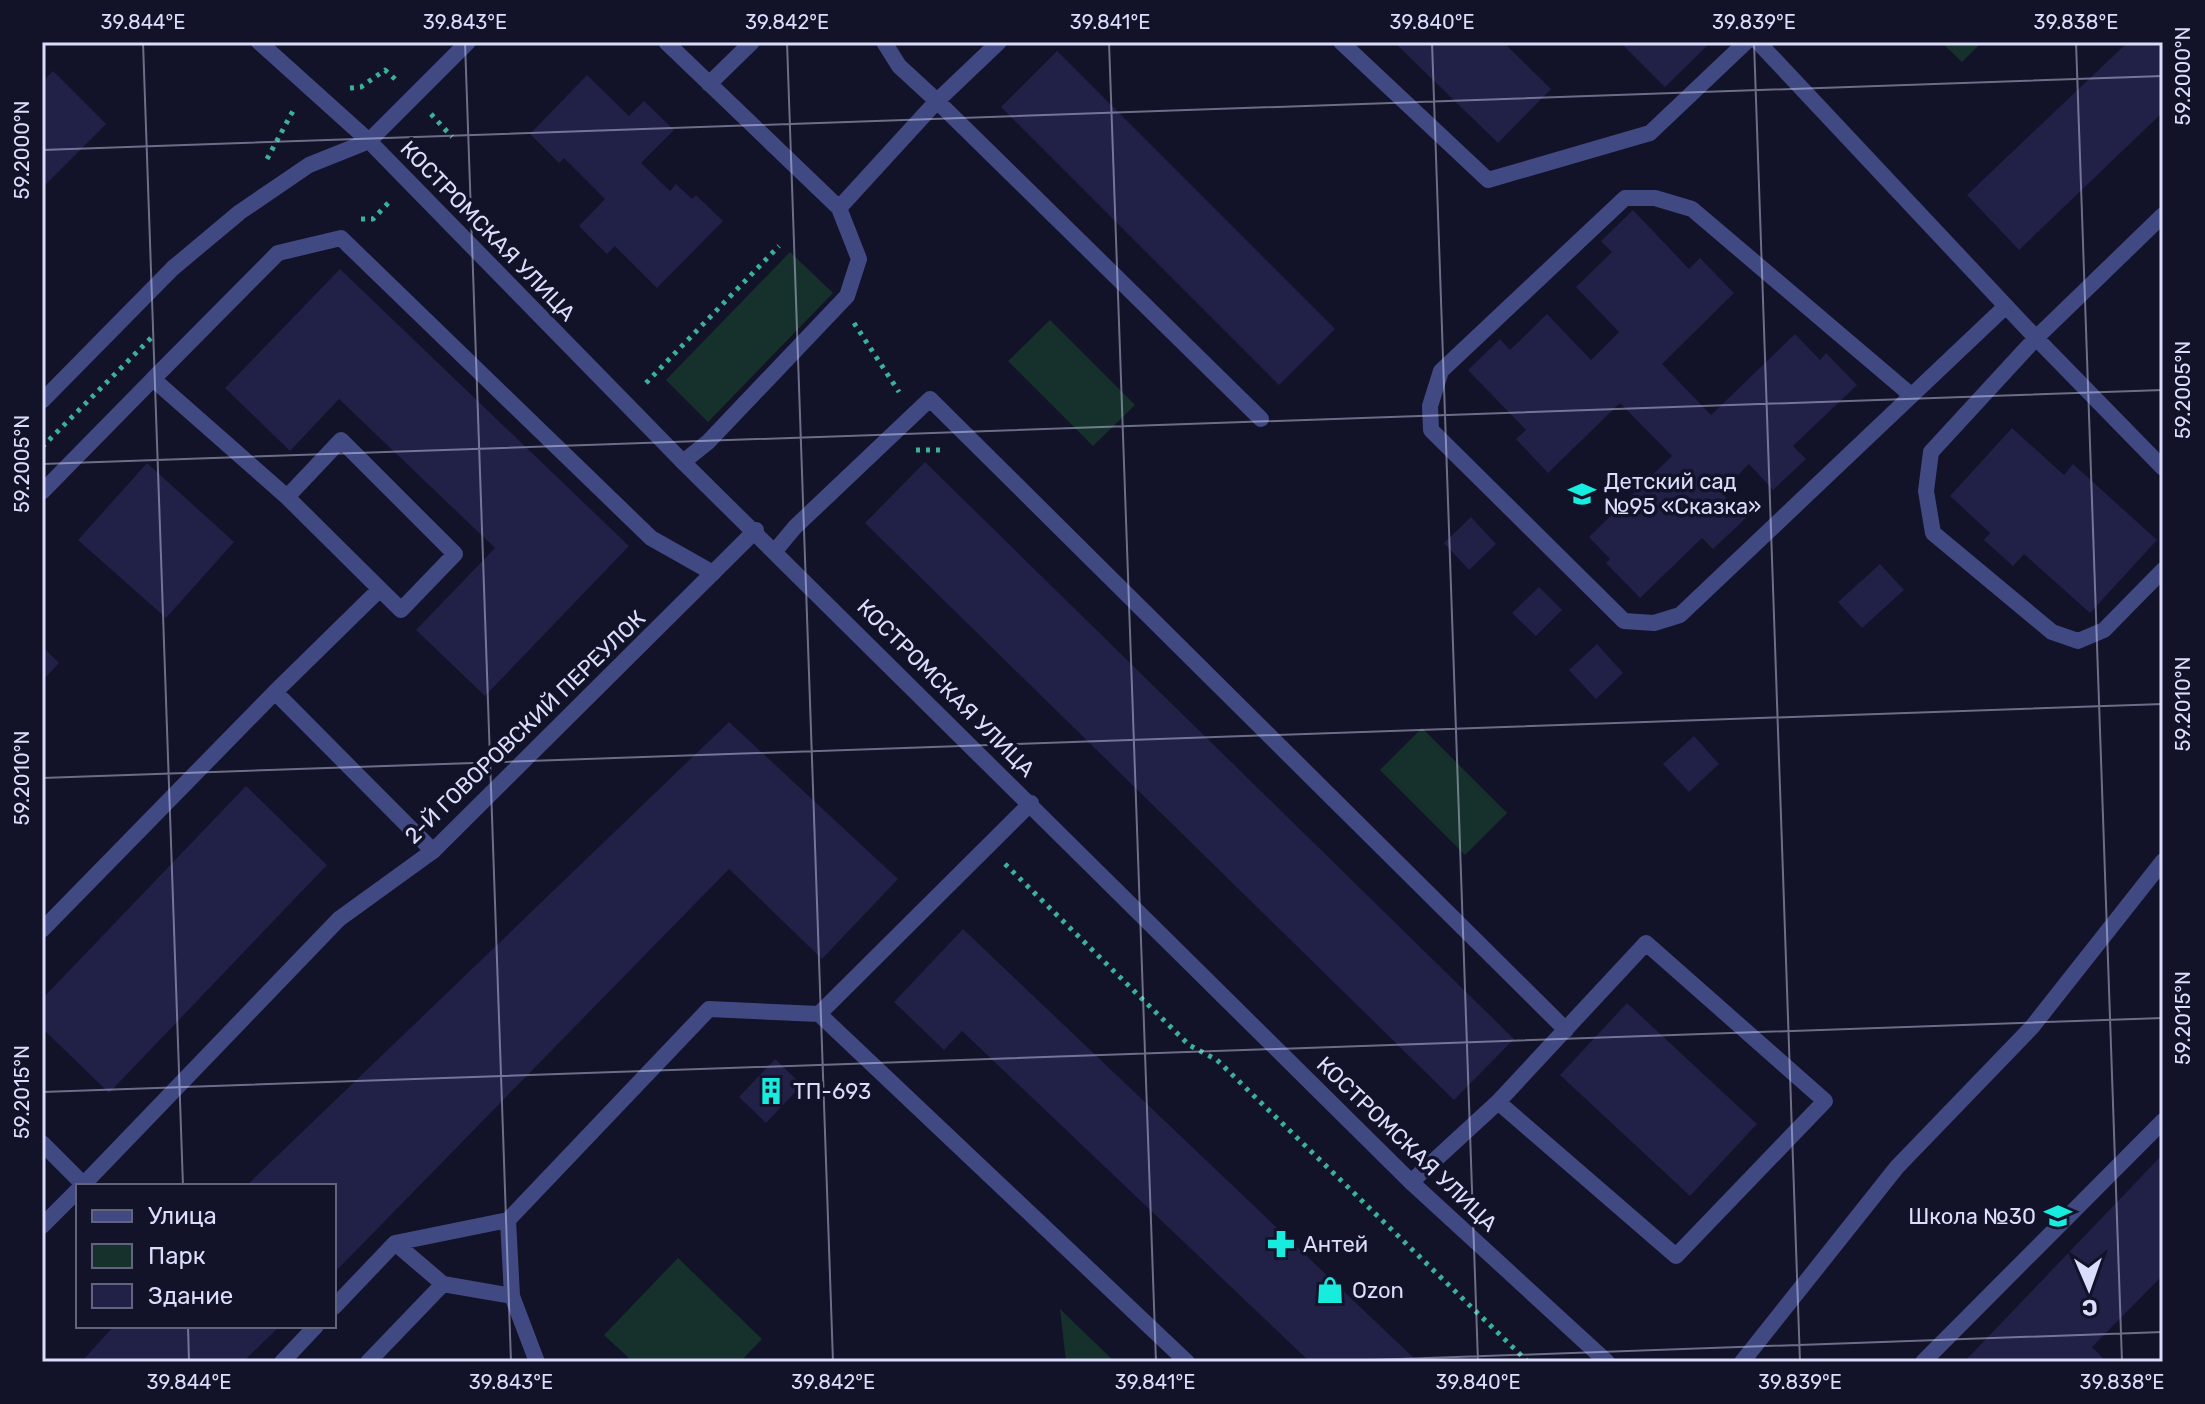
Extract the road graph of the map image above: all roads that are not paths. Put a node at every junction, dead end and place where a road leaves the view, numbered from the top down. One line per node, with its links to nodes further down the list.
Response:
1 (468, 42): 12 (street)
2 (666, 42): 10 (street)
3 (752, 42): 10 (street)
4 (884, 42): 11 (street)
5 (999, 42): 11 (street)
6 (1341, 42): 7 (street)
7 (1746, 42)
8 (1758, 42): 15 (street)
9 (267, 45): 12 (street, КОСТРОМСКАЯ УЛИЦА)
10 (709, 84): 13 (street)
11 (937, 101): 13 (street); 20 (street)
12 (369, 141): 19 (street); 21 (street, КОСТРОМСКАЯ УЛИЦА)
13 (839, 208): 21 (street)
14 (2163, 215): 16 (street)
15 (2006, 306): 16 (street); 18 (street)
16 (2036, 338): 22 (street); 27 (street)
17 (153, 379): 23 (street); 24 (street); 28 (street)
18 (1911, 395): 18 (street)
19 (42, 401)
20 (1261, 419)
21 (683, 462): 25 (street, КОСТРОМСКАЯ УЛИЦА)
22 (2163, 468)
23 (42, 492)
24 (287, 497): 29 (street); 29 (street)
25 (756, 530): 26 (street, КОСТРОМСКАЯ УЛИЦА); 28 (street, 2-Й ГОВОРОВСКИЙ ПЕРЕУЛОК)
26 (775, 551): 31 (street, КОСТРОМСКАЯ УЛИЦА); 36 (street)
27 (2163, 570)
28 (713, 573): 32 (street, 2-Й ГОВОРОВСКИЙ ПЕРЕУЛОК)
29 (380, 589): 30 (street)
30 (275, 692): 32 (street); 34 (street)
31 (1031, 803): 35 (street); 40 (street, КОСТРОМСКАЯ УЛИЦА)
32 (433, 851): 42 (street, 2-Й ГОВОРОВСКИЙ ПЕРЕУЛОК)
33 (2163, 861): 56 (street)
34 (42, 930)
35 (819, 1014): 44 (street); 54 (street)
36 (1566, 1030): 37 (street); 37 (street)
37 (1498, 1102): 40 (street)
38 (2163, 1121): 57 (street)
39 (42, 1143): 41 (street)
40 (1411, 1182): 55 (street, КОСТРОМСКАЯ УЛИЦА)
41 (78, 1184)
42 (84, 1184)
43 (76, 1192): 45 (street, 2-Й ГОВОРОВСКИЙ ПЕРЕУЛОК)
44 (508, 1220): 46 (street); 48 (street)
45 (42, 1226)
46 (395, 1243): 47 (street); 49 (street)
47 (443, 1284): 48 (street); 52 (street)
48 (512, 1296): 53 (street)
49 (336, 1305)
50 (314, 1328): 51 (street)
51 (282, 1362)
52 (368, 1362)
53 (537, 1362)
54 (1187, 1362)
55 (1607, 1362)
56 (1742, 1362)
57 (1923, 1362)

